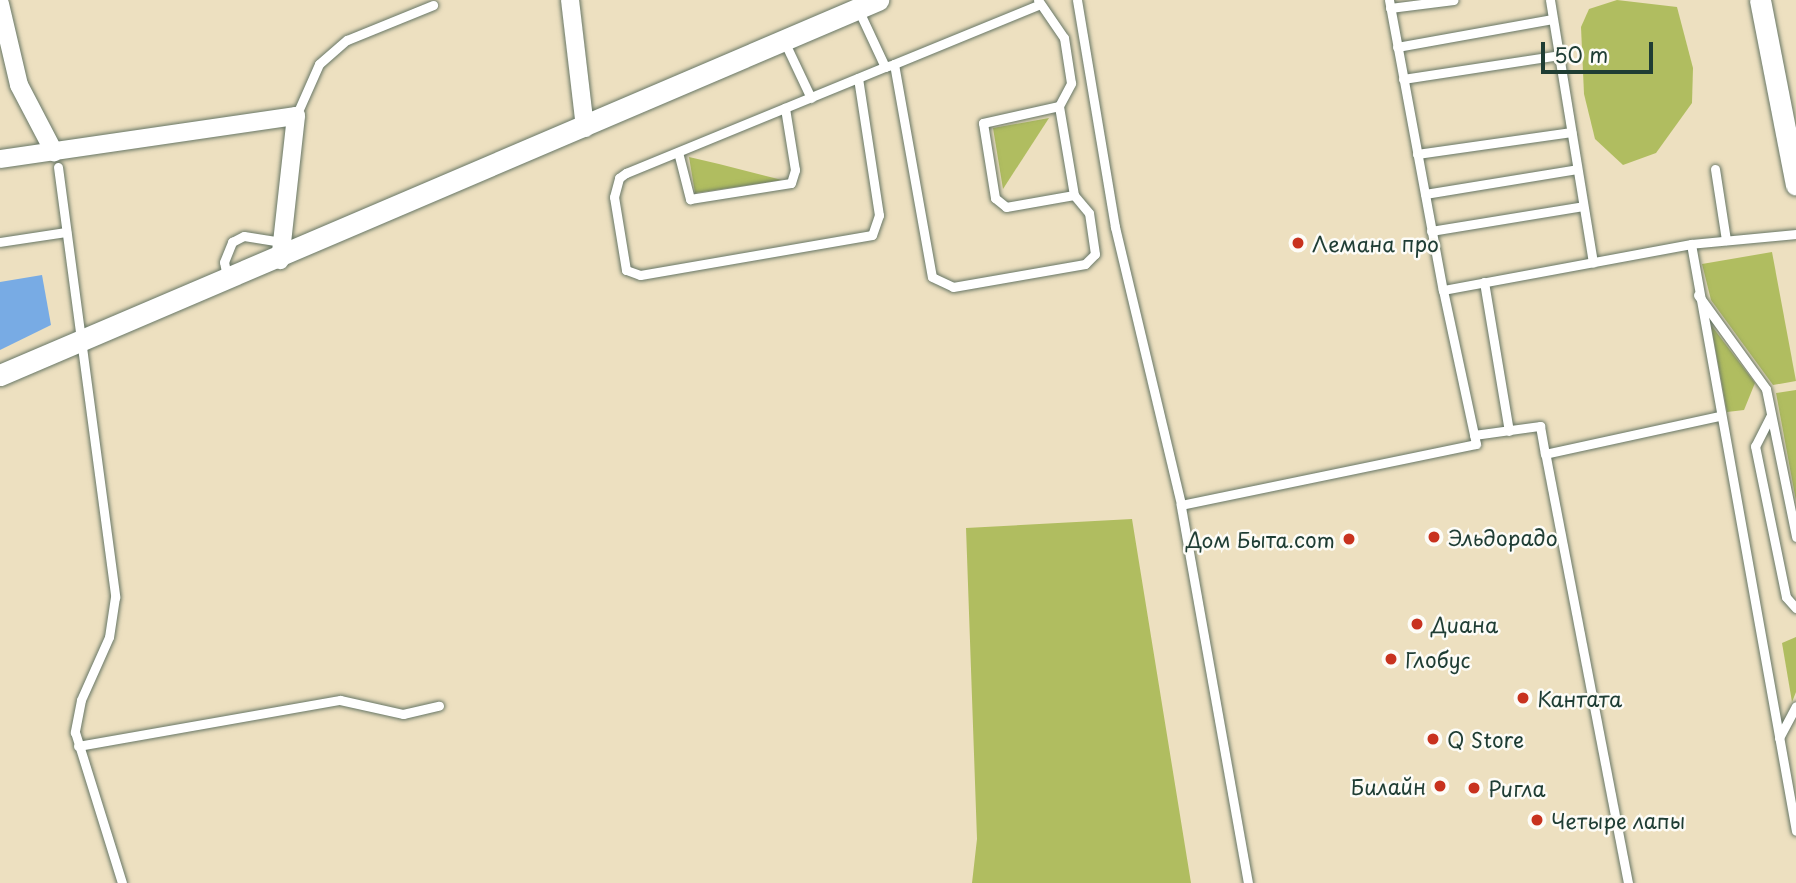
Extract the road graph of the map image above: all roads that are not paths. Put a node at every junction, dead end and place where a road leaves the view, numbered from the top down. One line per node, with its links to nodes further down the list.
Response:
1 (570, 0): 23 (street)
2 (878, 0): 11 (street)
3 (1077, 0): 55 (lane)
4 (1453, 0): 9 (lane)
5 (1550, 0): 12 (lane)
6 (1760, 0): 29 (street)
7 (1039, 2): 16 (lane); 20 (lane)
8 (0, 4): 28 (street)
9 (1389, 4): 14 (lane)
10 (433, 5): 22 (lane)
11 (858, 9): 13 (street); 16 (lane)
12 (1553, 19): 14 (lane); 15 (lane)
13 (784, 41): 19 (lane); 23 (street)
14 (1397, 47): 18 (lane)
15 (1559, 55): 18 (lane); 24 (lane)
16 (889, 66): 17 (lane); 34 (lane)
17 (858, 78): 19 (lane); 25 (lane)
18 (1403, 79): 26 (lane)
19 (811, 98): 21 (lane)
20 (1059, 106): 34 (lane); 34 (lane)
21 (785, 108): 25 (lane); 25 (lane)
22 (296, 116): 28 (street); 42 (street)
23 (585, 128): 42 (street)
24 (1571, 132): 26 (lane); 30 (lane)
25 (678, 152)
26 (1417, 154): 33 (lane)
27 (0, 159): 28 (street)
28 (56, 160): 37 (lane)
29 (1794, 161): 32 (street)
30 (1577, 169): 33 (lane); 35 (lane)
31 (1715, 169): 39 (lane)
32 (1796, 185)
33 (1424, 194): 36 (lane)
34 (1074, 195)
35 (1583, 206): 36 (lane); 43 (lane)
36 (1432, 231): 46 (lane)
37 (66, 232): 40 (lane); 48 (lane)
38 (1796, 234): 39 (lane)
39 (1726, 240): 41 (lane)
40 (0, 242)
41 (1691, 244): 43 (lane); 47 (lane)
42 (281, 251): 44 (street); 44 (lane)
43 (1593, 262): 45 (lane)
44 (229, 281): 48 (street)
45 (1484, 282): 46 (lane); 52 (lane)
46 (1443, 290): 53 (lane)
47 (1697, 294): 50 (lane); 51 (lane)
48 (78, 343): 49 (street); 61 (lane)
49 (0, 375)
50 (1771, 415): 56 (lane); 57 (lane)
51 (1720, 416): 54 (lane); 60 (lane)
52 (1509, 431): 53 (lane); 54 (lane)
53 (1474, 435): 55 (lane)
54 (1545, 454): 65 (lane)
55 (1181, 505): 64 (lane)
56 (1796, 537)
57 (1796, 608)
58 (439, 706): 61 (lane)
59 (1796, 706): 60 (lane)
60 (1779, 739): 62 (lane)
61 (78, 746): 63 (lane)
62 (1796, 831)
63 (122, 883)
64 (1248, 883)
65 (1628, 883)

